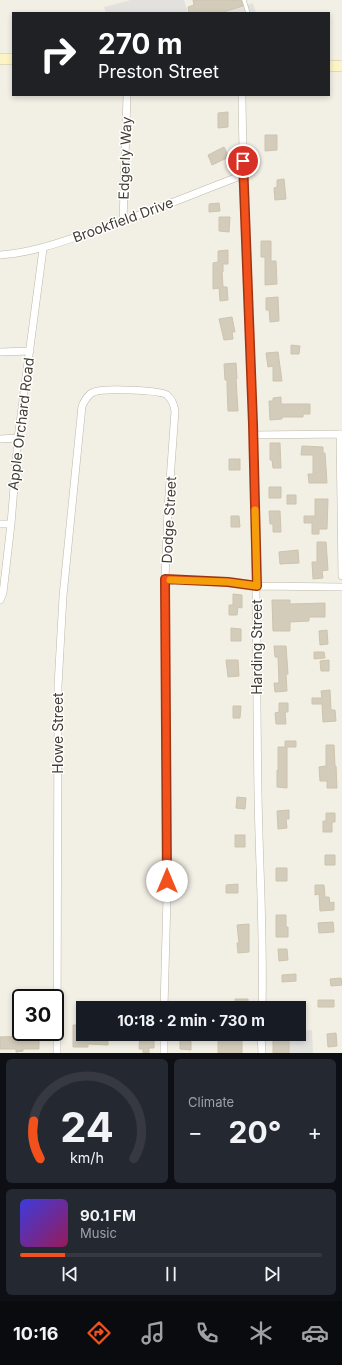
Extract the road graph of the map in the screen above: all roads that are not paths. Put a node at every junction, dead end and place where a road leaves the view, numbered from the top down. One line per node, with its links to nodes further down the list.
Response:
1 (244, 0): 2 (lane)
2 (248, 12)
3 (0, 59): 4 (street)
4 (12, 59)
5 (330, 66): 6 (street)
6 (342, 66)
7 (127, 96): 10 (street, Edgerly Way)
8 (242, 96): 9 (street, Harding Street)
9 (243, 175): 10 (street, Brookfield Drive); 17 (street, Harding Street)
10 (123, 222): 11 (street, Brookfield Drive)
11 (43, 249): 12 (street, Brookfield Drive); 13 (street, Apple Orchard Road)
12 (0, 255)
13 (30, 351): 14 (street); 19 (street, Apple Orchard Road)
14 (0, 352)
15 (166, 394): 23 (street, Dodge Street); 31 (street, Howe Street)
16 (341, 434): 17 (street); 22 (street)
17 (254, 435): 24 (street, Harding Street)
18 (0, 438): 19 (street)
19 (18, 438): 21 (street, Apple Orchard Road)
20 (0, 524): 21 (street)
21 (10, 524): 26 (street, Apple Orchard Road)
22 (342, 576)
23 (165, 579): 24 (street); 27 (street, Dodge Street)
24 (257, 586): 25 (street); 28 (street, Harding Street)
25 (342, 587)
26 (0, 600)
27 (164, 1001)
28 (262, 1001)
29 (164, 1041): 32 (street)
30 (261, 1041): 33 (street)
31 (57, 1053)
32 (164, 1053)
33 (262, 1053)

